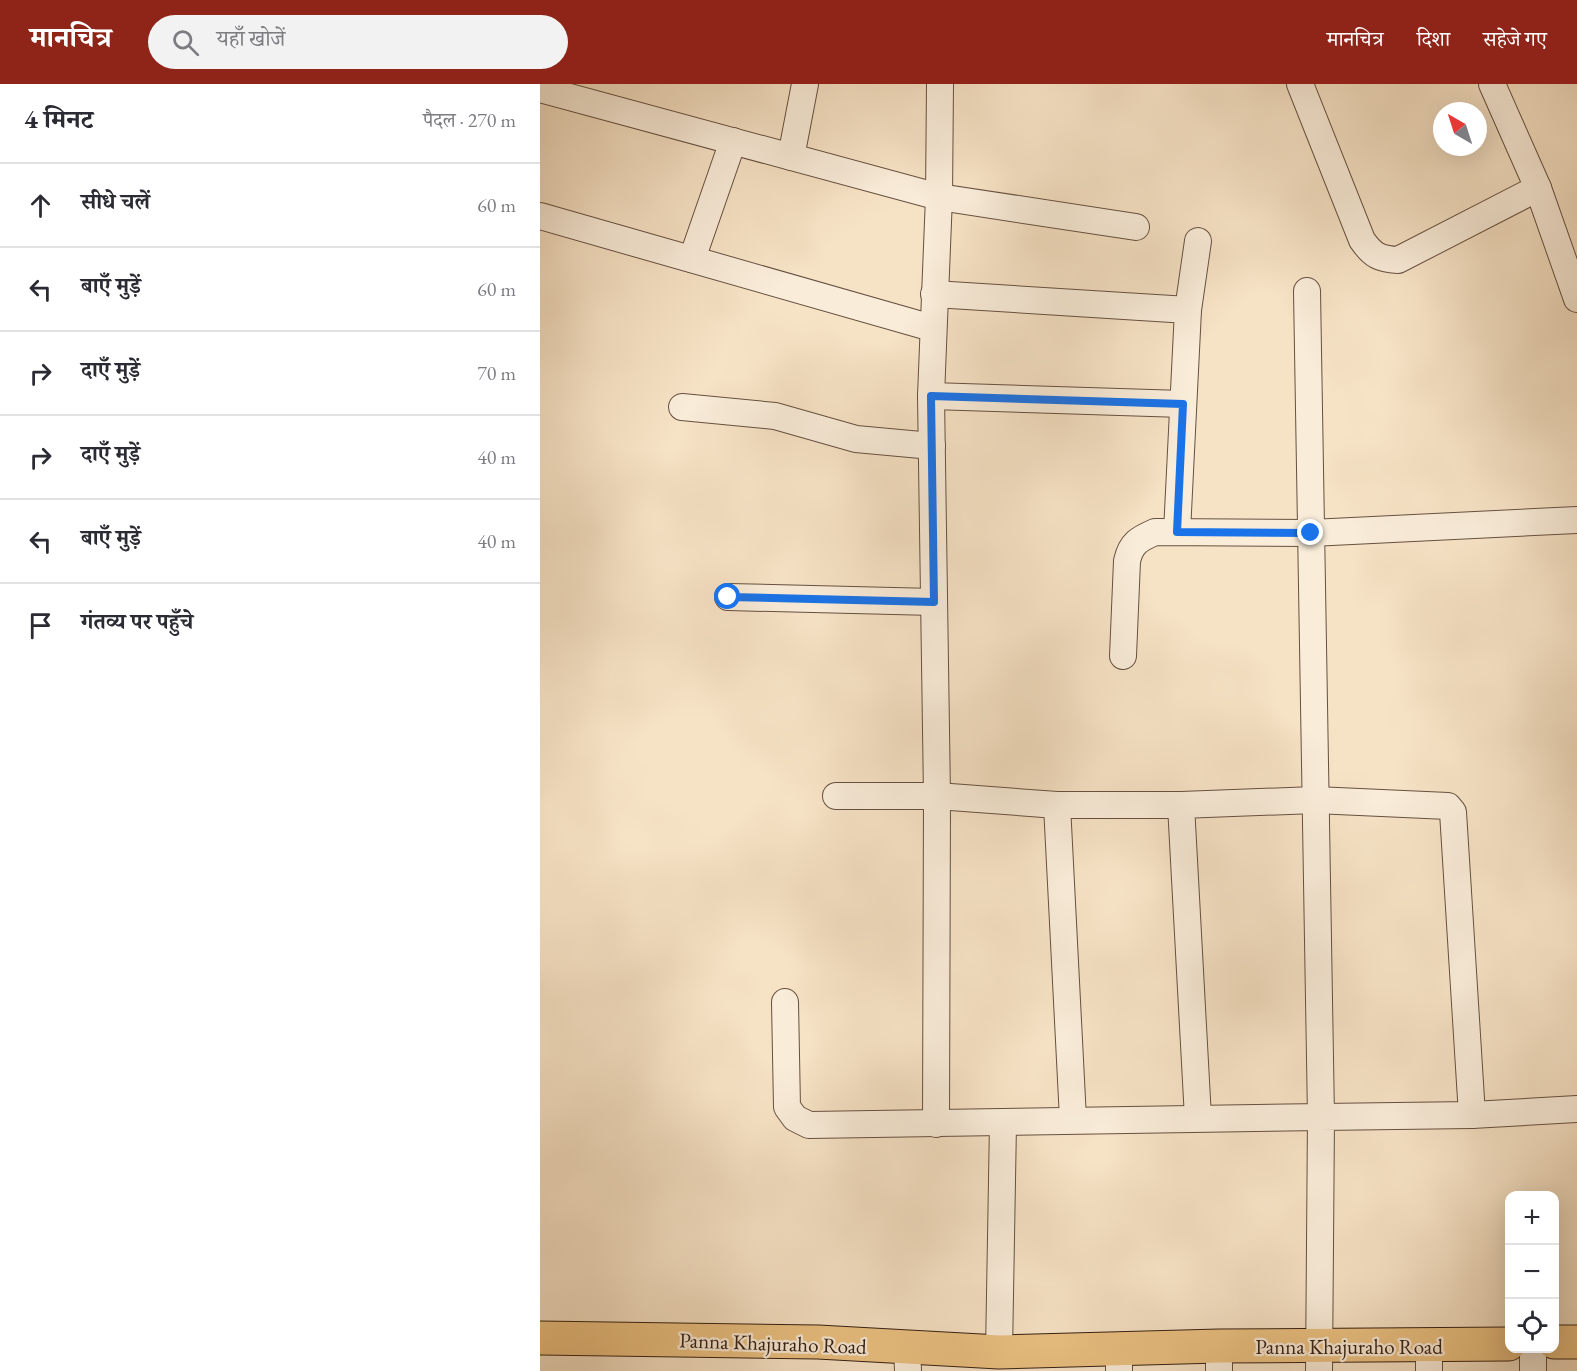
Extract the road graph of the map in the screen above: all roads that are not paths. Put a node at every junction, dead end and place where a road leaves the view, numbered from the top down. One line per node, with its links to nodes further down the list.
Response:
1 (805, 84): 7 (street)
2 (940, 84): 9 (street)
3 (1300, 84): 8 (street)
4 (1492, 84): 8 (street)
5 (540, 89): 6 (street)
6 (733, 141): 7 (street); 13 (street)
7 (791, 157): 9 (street)
8 (1538, 188): 16 (street)
9 (939, 197): 11 (street); 15 (street)
10 (540, 216): 13 (street)
11 (1136, 227)
12 (1198, 241): 17 (street)
13 (692, 259): 18 (street)
14 (1307, 291): 25 (street)
15 (934, 294): 17 (street); 18 (street)
16 (1577, 298)
17 (1188, 310): 20 (street)
18 (932, 328): 19 (street)
19 (931, 396): 20 (street); 22 (street)
20 (1183, 404): 24 (street)
21 (682, 407): 22 (street)
22 (932, 446): 27 (street)
23 (1577, 520): 25 (street)
24 (1177, 532): 25 (street); 28 (street)
25 (1311, 533): 31 (street)
26 (728, 597): 27 (street)
27 (934, 602): 30 (street)
28 (1123, 656)
29 (836, 796): 30 (street)
30 (937, 796): 32 (street); 41 (street)
31 (1315, 800): 33 (street); 36 (street); 37 (street)
32 (1057, 805): 33 (street); 39 (street)
33 (1181, 805): 38 (street)
34 (785, 1002): 41 (street)
35 (1577, 1109): 36 (street)
36 (1472, 1115): 37 (street)
37 (1321, 1117): 38 (street); 50 (street)
38 (1198, 1118): 39 (street)
39 (1073, 1119): 40 (street)
40 (1003, 1123): 41 (street); 47 (street)
41 (936, 1124)
42 (540, 1338): 49 (main road, Panna Khajuraho Road)
43 (1559, 1342): 44 (main road)
44 (1577, 1342)
45 (1505, 1345): 51 (main road, Panna Khajuraho Road)
46 (1533, 1353): 53 (street)
47 (1008, 1358): 49 (main road, Panna Khajuraho Road); 52 (main road, Panna Khajuraho Road)
48 (1219, 1358): 50 (main road, Panna Khajuraho Road); 52 (main road, Panna Khajuraho Road)
49 (908, 1359)
50 (1319, 1359): 51 (main road, Panna Khajuraho Road)
51 (1429, 1359)
52 (1119, 1360)
53 (1533, 1371)

